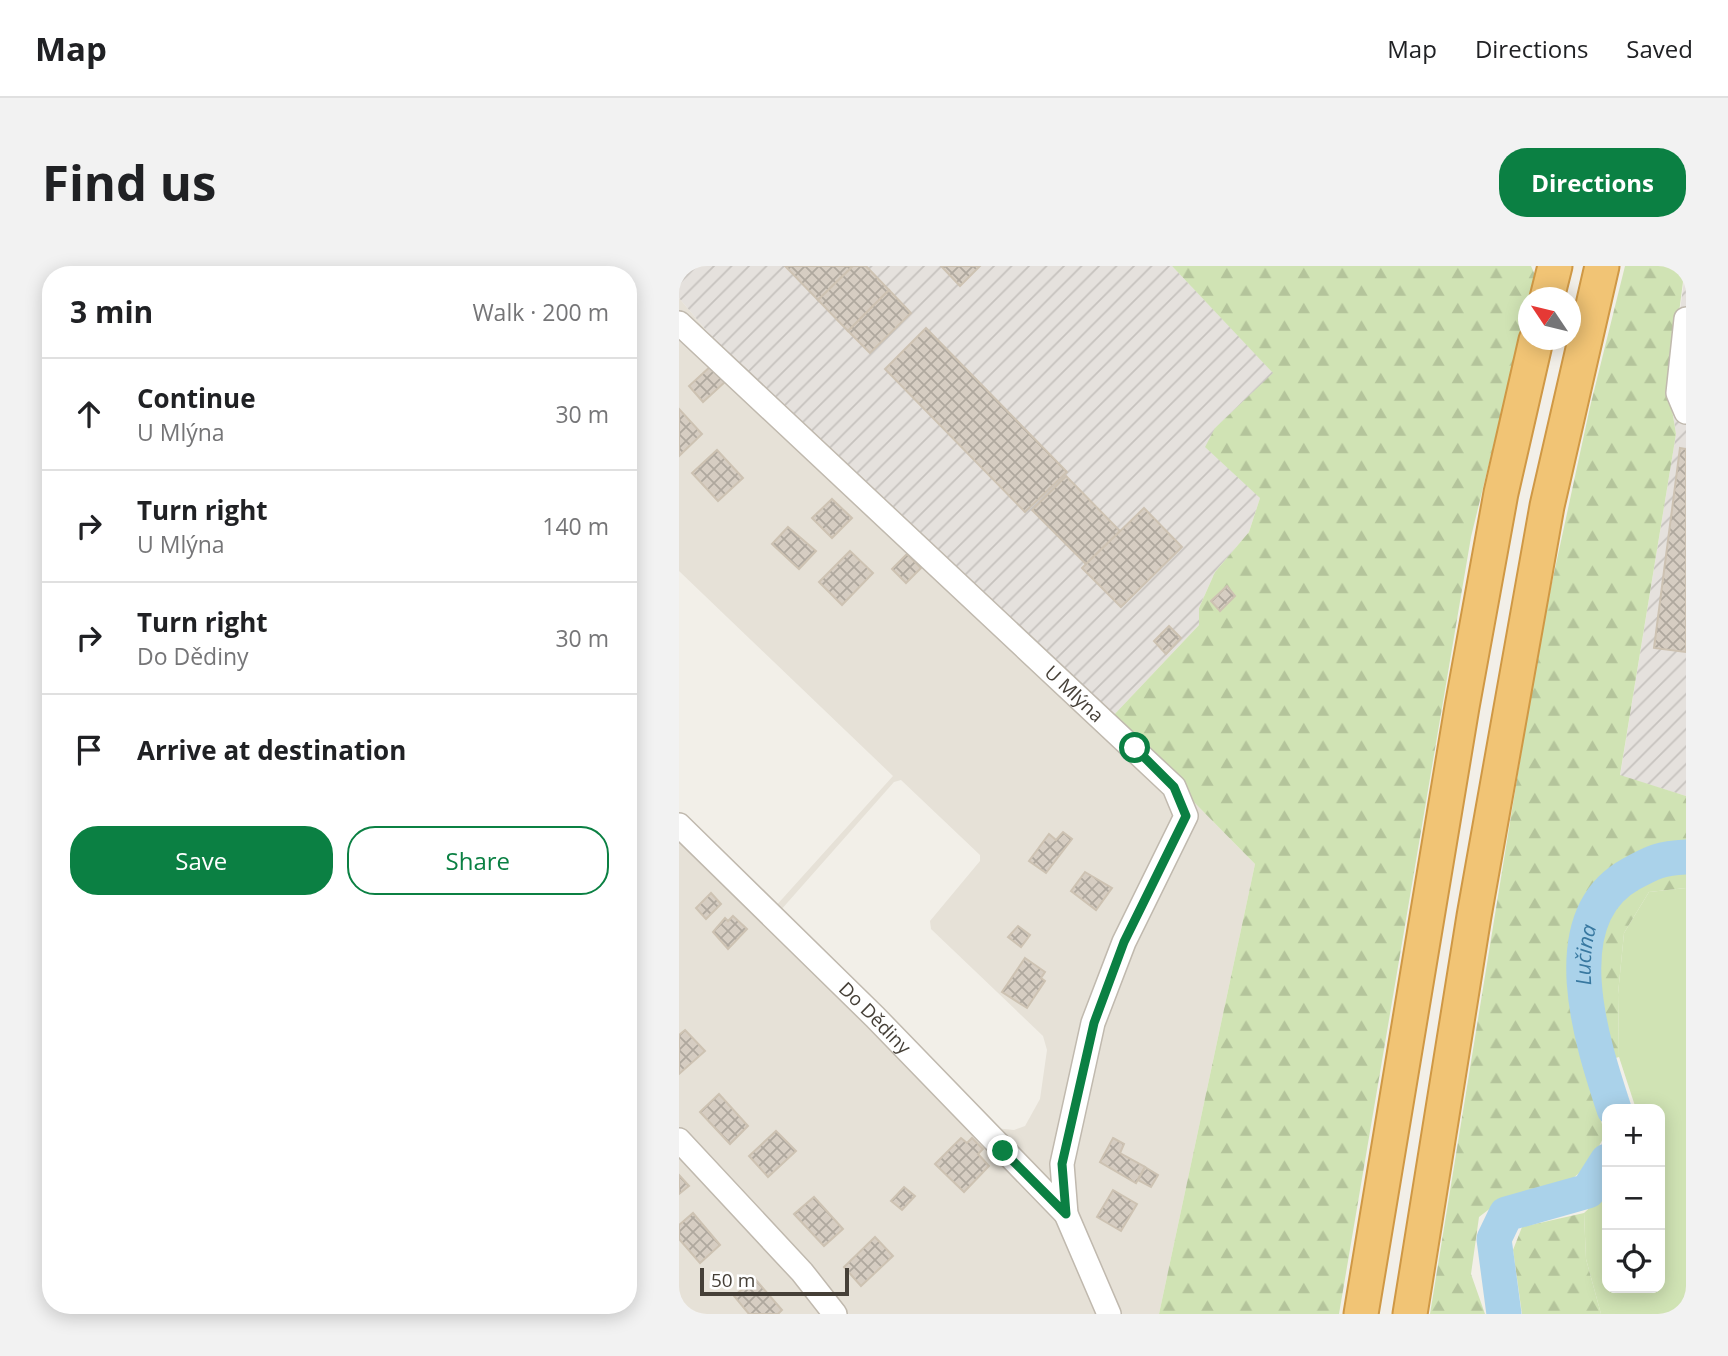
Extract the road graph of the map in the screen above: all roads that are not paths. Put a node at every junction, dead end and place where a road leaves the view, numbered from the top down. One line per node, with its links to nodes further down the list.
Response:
1 (1602, 266): 12 (highway)
2 (1686, 319): 5 (street)
3 (679, 323): 8 (street, U Mlýna)
4 (1534, 350): 11 (highway)
5 (1686, 412)
6 (679, 825): 8 (street, Do Dědiny)
7 (679, 1140): 9 (street)
8 (1066, 1214): 10 (street, U Mlýna)
9 (835, 1314)
10 (1109, 1314)
11 (1361, 1314)
12 (1410, 1314)

